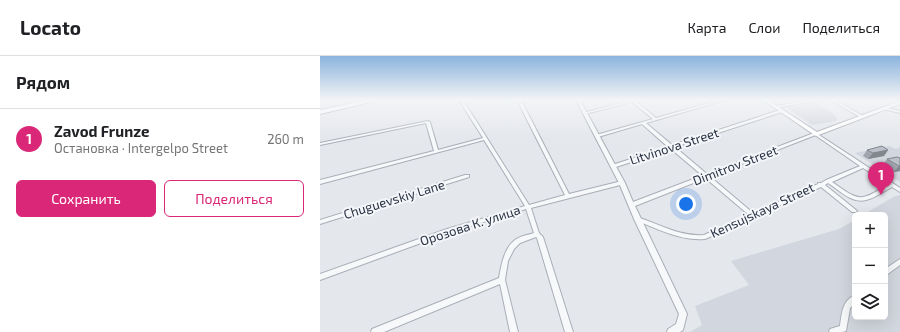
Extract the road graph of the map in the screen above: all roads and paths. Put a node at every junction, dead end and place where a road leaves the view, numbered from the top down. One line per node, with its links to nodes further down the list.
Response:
1 (469, 113): 15 (street)
2 (526, 113): 29 (street)
3 (585, 113): 14 (street)
4 (648, 113): 11 (street)
5 (677, 113): 11 (street)
6 (767, 113): 17 (street, Litvinova Street)
7 (784, 113): 13 (main road)
8 (855, 113): 10 (street)
9 (870, 113): 10 (main road)
10 (861, 116): 13 (main road)
11 (654, 119): 12 (street)
12 (643, 123): 14 (street); 17 (street)
13 (816, 134): 20 (street); 22 (street, Dimitrov Street)
14 (597, 136): 19 (street)
15 (484, 139): 18 (street); 31 (street)
16 (320, 144): 18 (street)
17 (672, 147): 19 (street, Litvinova Street); 22 (street)
18 (436, 152): 24 (street)
19 (614, 166): 25 (street)
20 (863, 166): 23 (street, Kensujskaya Street); 27 (street)
21 (467, 176): 35 (street, Chuguevskiy Lane)
22 (706, 176): 30 (street, Dimitrov Street); 33 (street)
23 (828, 181): 26 (street, Kensujskaya Street); 27 (street)
24 (320, 182)
25 (622, 183): 29 (street, Орозова К. улица); 30 (street)
26 (820, 184): 32 (street); 33 (street, Kensujskaya Street)
27 (892, 185): 28 (street)
28 (900, 190)
29 (568, 197): 31 (street, Орозова К. улица)
30 (631, 205): 34 (street)
31 (528, 206): 36 (street); 39 (street, Орозова К. улица)
32 (854, 211)
33 (752, 215): 34 (street, Kensujskaya Street)
34 (636, 219): 46 (street)
35 (320, 222)
36 (537, 234): 40 (street); 45 (street)
37 (900, 262): 38 (street)
38 (888, 271)
39 (320, 277)
40 (502, 280): 43 (street); 44 (street)
41 (852, 301): 42 (street)
42 (845, 330): 47 (street)
43 (375, 332)
44 (514, 332)
45 (569, 332)
46 (671, 332)
47 (833, 332)

